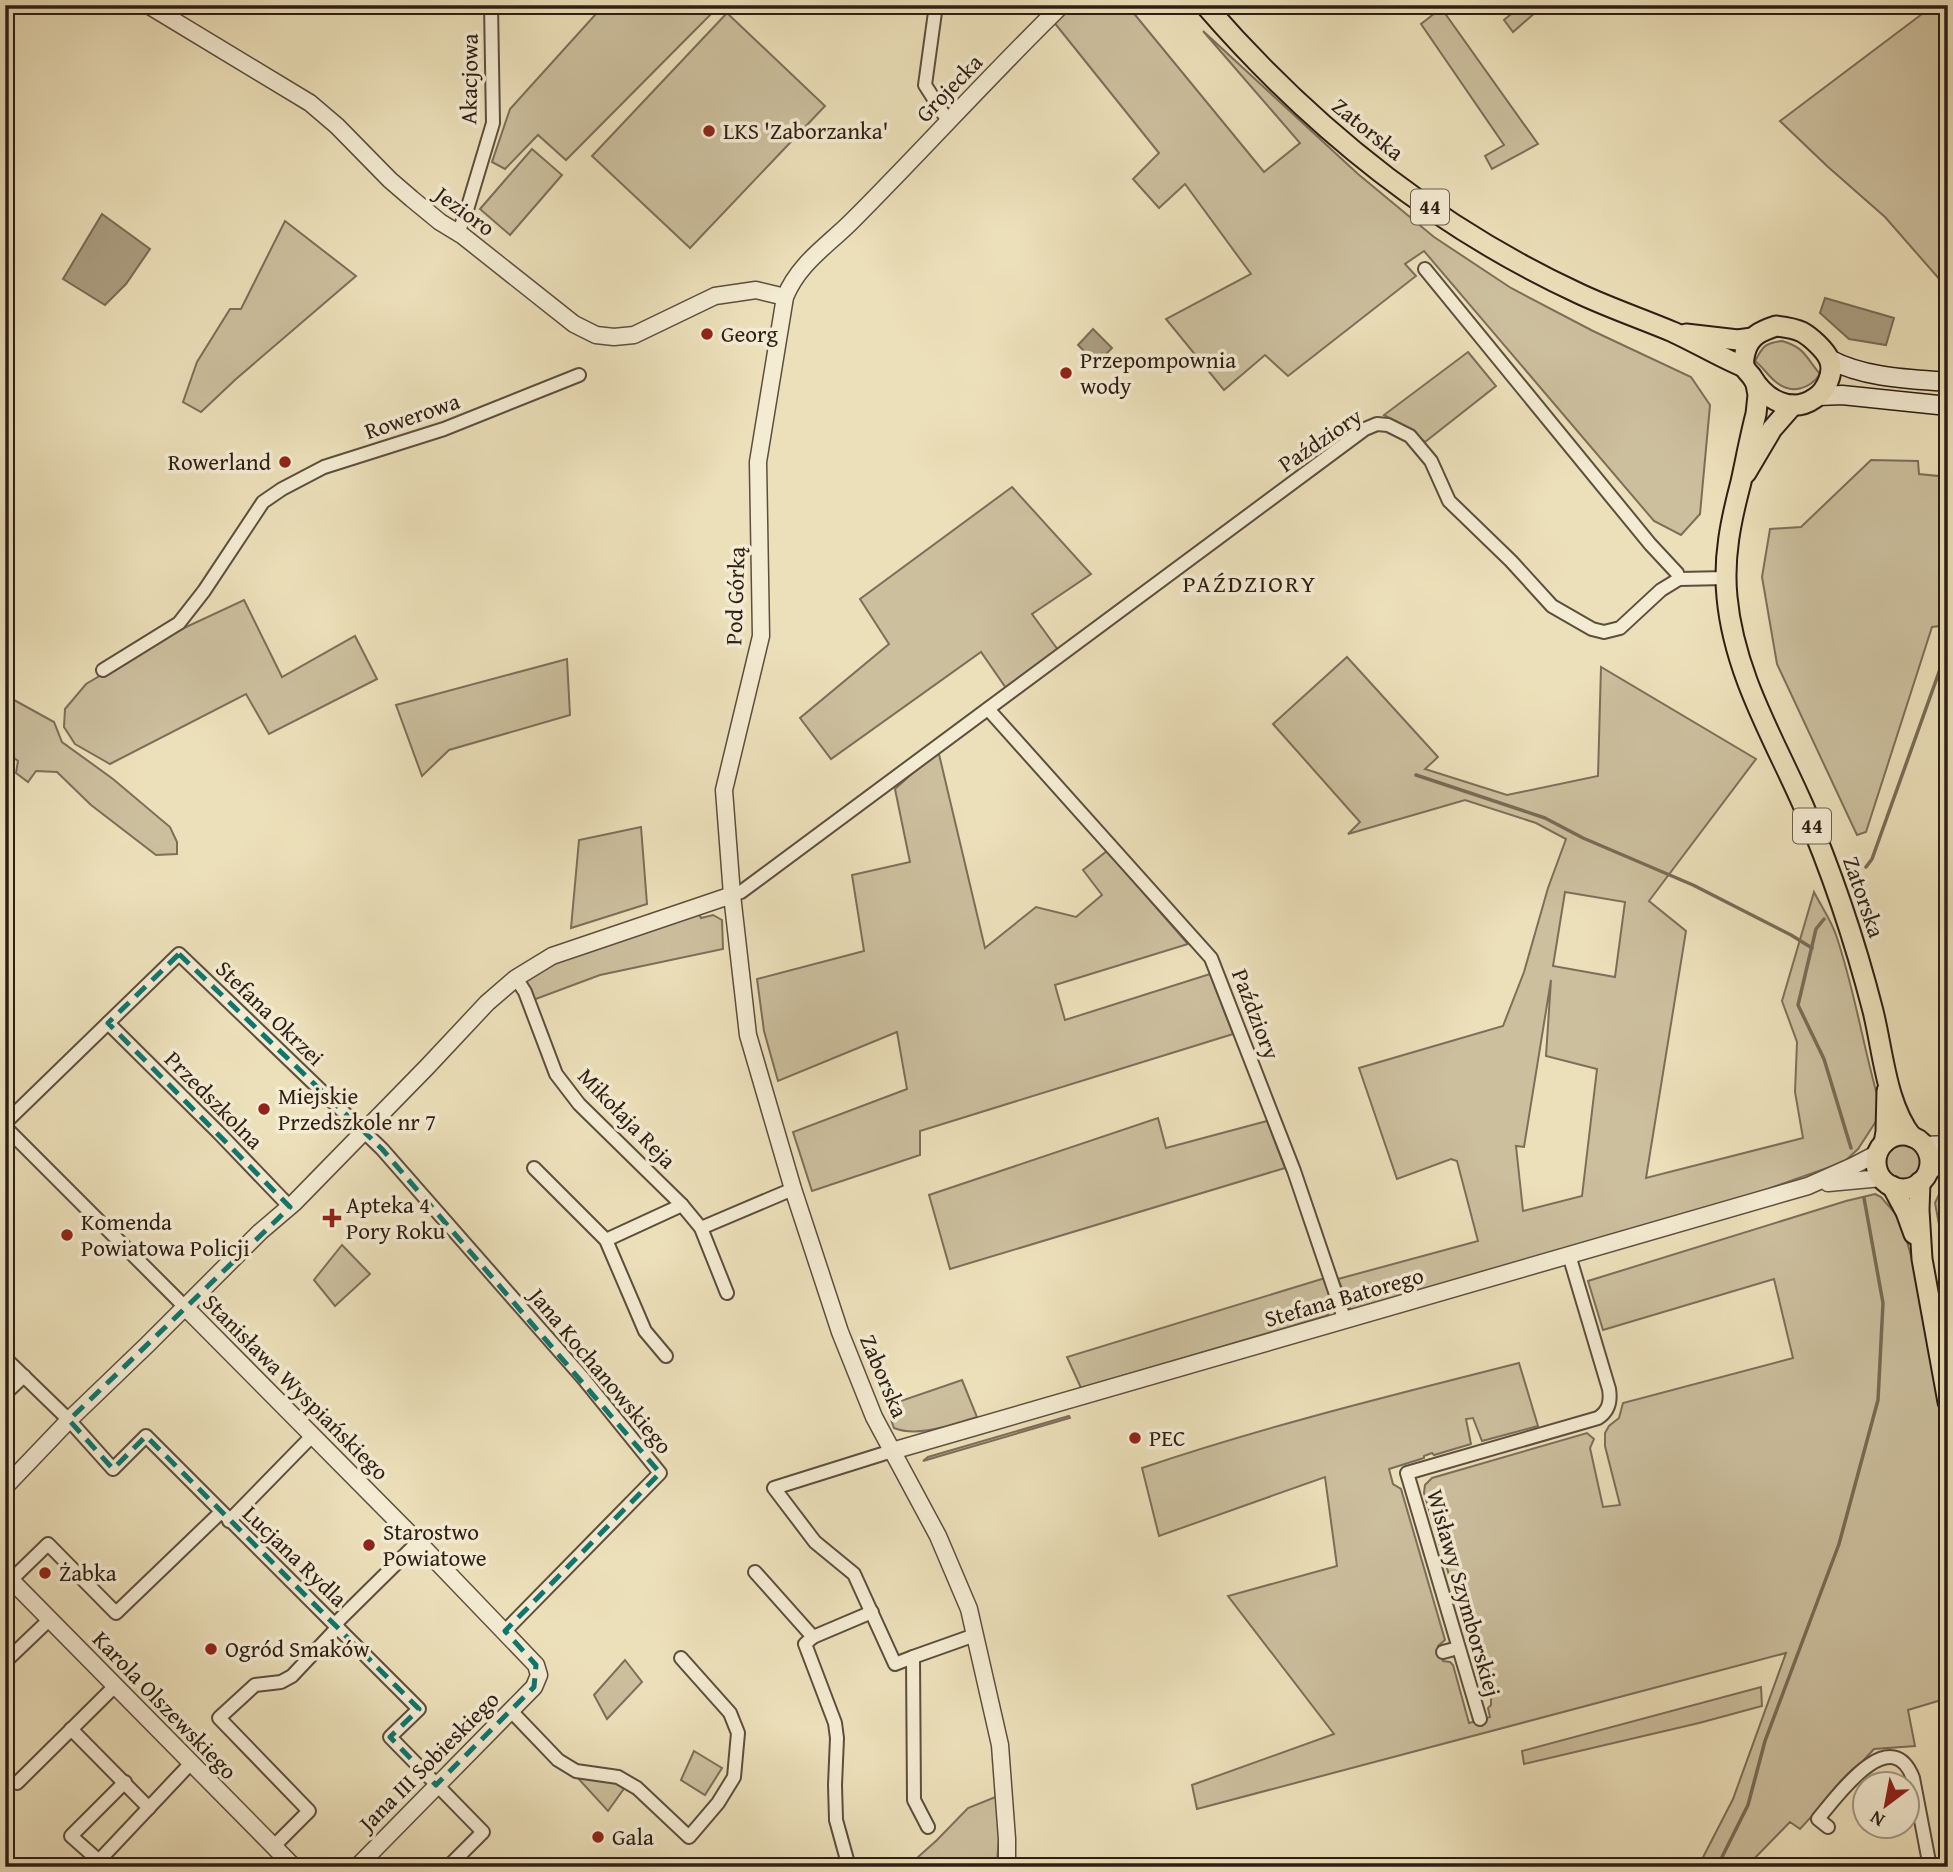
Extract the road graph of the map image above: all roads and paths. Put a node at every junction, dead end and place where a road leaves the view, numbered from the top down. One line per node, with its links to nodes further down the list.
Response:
1 (148, 5): 7 (street, Jezioro)
2 (491, 5): 7 (street, Akacjowa)
3 (936, 5): 6 (street)
4 (1062, 5): 6 (street, Grojecka)
5 (1205, 5): 10 (main road, Zatorska / 44)
6 (948, 121): 9 (street, Grojecka)
7 (458, 233): 9 (street, Jezioro)
8 (1425, 269): 22 (street)
9 (786, 297): 25 (street, Pod Górką)
10 (1675, 333): 11 (main road, Zatorska / 44); 13 (main road, Zatorska / 44)
11 (1752, 338): 12 (main road, 44); 13 (main road)
12 (1829, 359): 15 (main road, 44); 17 (main road)
13 (1744, 367): 16 (main road)
14 (579, 375): 23 (street, Rowerowa)
15 (1948, 382)
16 (1756, 384): 18 (main road); 20 (main road, Zatorska / 44)
17 (1818, 396): 18 (main road); 19 (main road)
18 (1793, 405): 20 (main road, Zatorska / 44)
19 (1948, 406)
20 (1740, 483): 21 (main road, Zatorska / 44)
21 (1726, 578): 22 (street); 28 (main road, Zatorska / 44)
22 (1679, 579): 24 (street, Paździory)
23 (103, 670)
24 (989, 709): 25 (street, Paździory); 48 (street, Paździory)
25 (732, 895): 26 (street); 39 (street, Zaborska)
26 (516, 978): 30 (street); 40 (street, Mikołaja Reja)
27 (108, 1023): 29 (street); 30 (street, Stefana Okrzei); 41 (street, Przedszkolna)
28 (1888, 1079): 31 (main road, Zatorska / 44); 33 (main road, Zatorska / 44)
29 (5, 1125): 47 (street, Stanisława Wyspiańskiego)
30 (364, 1132): 41 (street); 65 (street, Jana Kochanowskiego)
31 (1918, 1141): 32 (street); 33 (main road); 36 (main road, 44)
32 (1948, 1144)
33 (1881, 1148): 37 (main road, 44); 38 (street, Stefana Batorego)
34 (1948, 1160): 36 (street)
35 (534, 1168): 43 (street)
36 (1924, 1177): 37 (main road); 45 (main road, 44)
37 (1887, 1182): 38 (street, Stefana Batorego); 45 (main road, 44)
38 (1808, 1186): 44 (street, Stefana Batorego)
39 (793, 1189): 42 (street); 56 (street, Zaborska)
40 (682, 1205): 42 (street, Mikołaja Reja); 43 (street)
41 (290, 1207): 47 (street)
42 (701, 1228): 46 (street, Mikołaja Reja)
43 (606, 1240): 49 (street)
44 (1569, 1255): 48 (street, Stefana Batorego); 68 (street, Wisławy Szymborskiej)
45 (1922, 1259): 53 (main road, 44)
46 (727, 1293)
47 (185, 1307): 54 (street); 55 (street, Stanisława Wyspiańskiego)
48 (1345, 1321): 56 (street, Stefana Batorego)
49 (666, 1356)
50 (5, 1358): 51 (street)
51 (24, 1376): 52 (street); 54 (street)
52 (5, 1394)
53 (1948, 1402)
54 (69, 1420): 57 (street); 58 (street, Lucjana Rydla)
55 (312, 1436): 58 (street); 59 (street, Stanisława Wyspiańskiego)
56 (892, 1451): 62 (street); 66 (street, Zaborska)
57 (5, 1487)
58 (225, 1517): 61 (street); 64 (street, Lucjana Rydla)
59 (418, 1542): 64 (street); 65 (street, Stanisława Wyspiańskiego)
60 (755, 1572): 67 (street)
61 (8, 1577): 63 (street, Karola Olszewskiego)
62 (872, 1612): 67 (street); 70 (street)
63 (50, 1619): 72 (street); 73 (street, Karola Olszewskiego)
64 (336, 1625): 83 (street, Lucjana Rydla); 87 (street)
65 (505, 1631): 74 (street, Stanisława Wyspiańskiego)
66 (975, 1635): 70 (street); 93 (street, Zaborska)
67 (813, 1637): 92 (street)
68 (1458, 1648): 69 (street); 76 (street, Wisławy Szymborskiej)
69 (1443, 1653)
70 (913, 1657): 85 (street)
71 (681, 1658): 77 (street)
72 (5, 1662)
73 (115, 1686): 79 (street); 80 (street, Karola Olszewskiego)
74 (534, 1687): 77 (street, Jana III Sobieskiego)
75 (1489, 1700): 76 (street)
76 (1475, 1704): 78 (street, Wisławy Szymborskiej)
77 (511, 1710): 83 (street, Jana III Sobieskiego)
78 (1480, 1719)
79 (71, 1729): 81 (street); 82 (street)
80 (191, 1763): 84 (street); 87 (street, Karola Olszewskiego)
81 (125, 1782): 84 (street); 88 (street)
82 (17, 1783)
83 (436, 1785): 90 (street, Jana III Sobieskiego); 91 (street)
84 (149, 1808): 88 (street)
85 (928, 1827)
86 (1828, 1827): 94 (street)
87 (273, 1847): 89 (street, Karola Olszewskiego)
88 (95, 1864)
89 (293, 1867)
90 (357, 1867)
91 (448, 1867)
92 (849, 1867)
93 (1007, 1867)
94 (1930, 1867)

